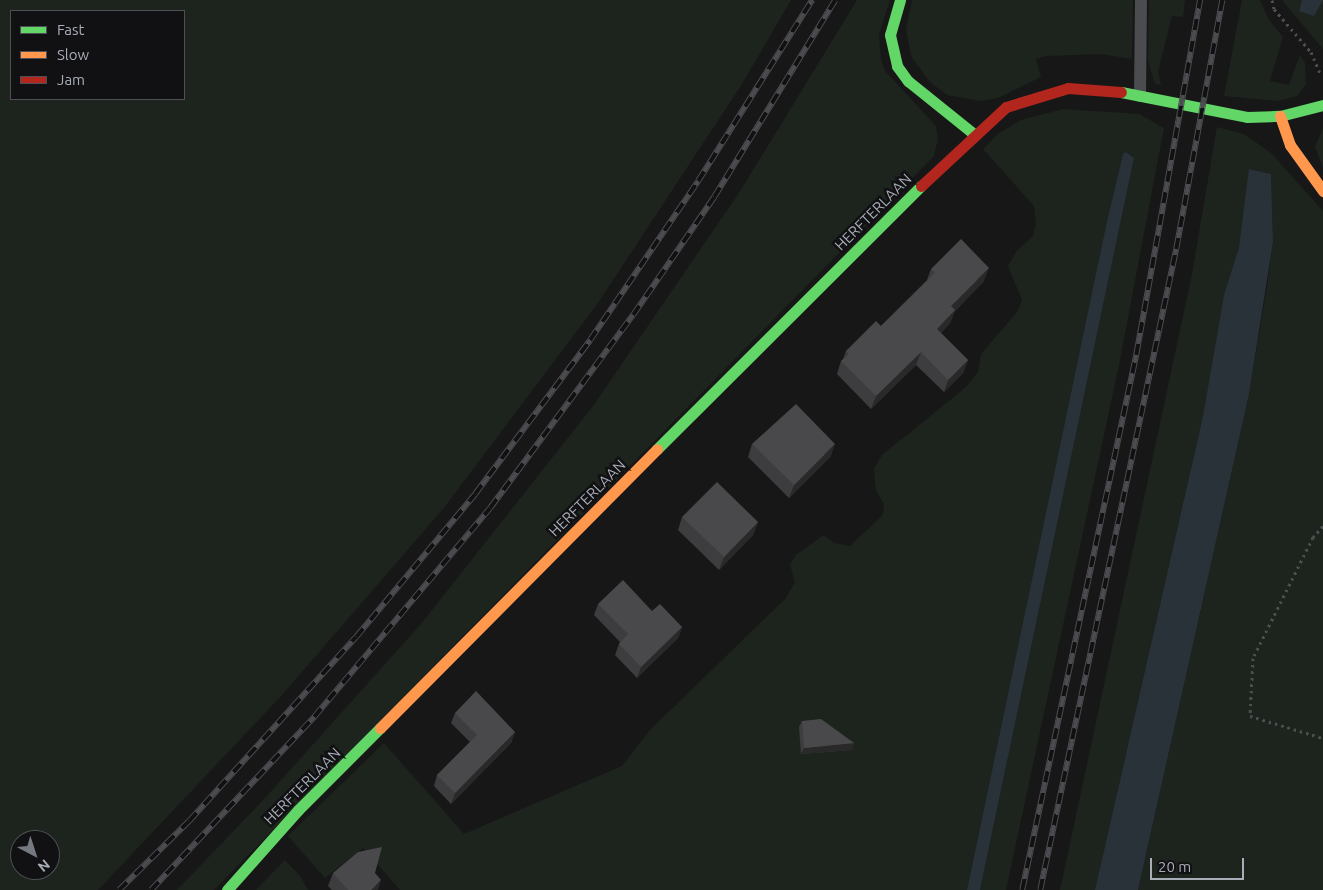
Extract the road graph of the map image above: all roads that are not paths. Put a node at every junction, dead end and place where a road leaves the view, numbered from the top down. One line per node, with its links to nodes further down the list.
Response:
1 (900, 0): 6 (street)
2 (1141, 0): 3 (lane)
3 (1140, 96): 5 (street, HERFTERLAAN); 6 (street, HERFTERLAAN)
4 (1323, 105): 5 (street, HERFTERLAAN)
5 (1280, 116): 7 (street)
6 (974, 134): 8 (street, HERFTERLAAN)
7 (1323, 191)
8 (227, 890)

